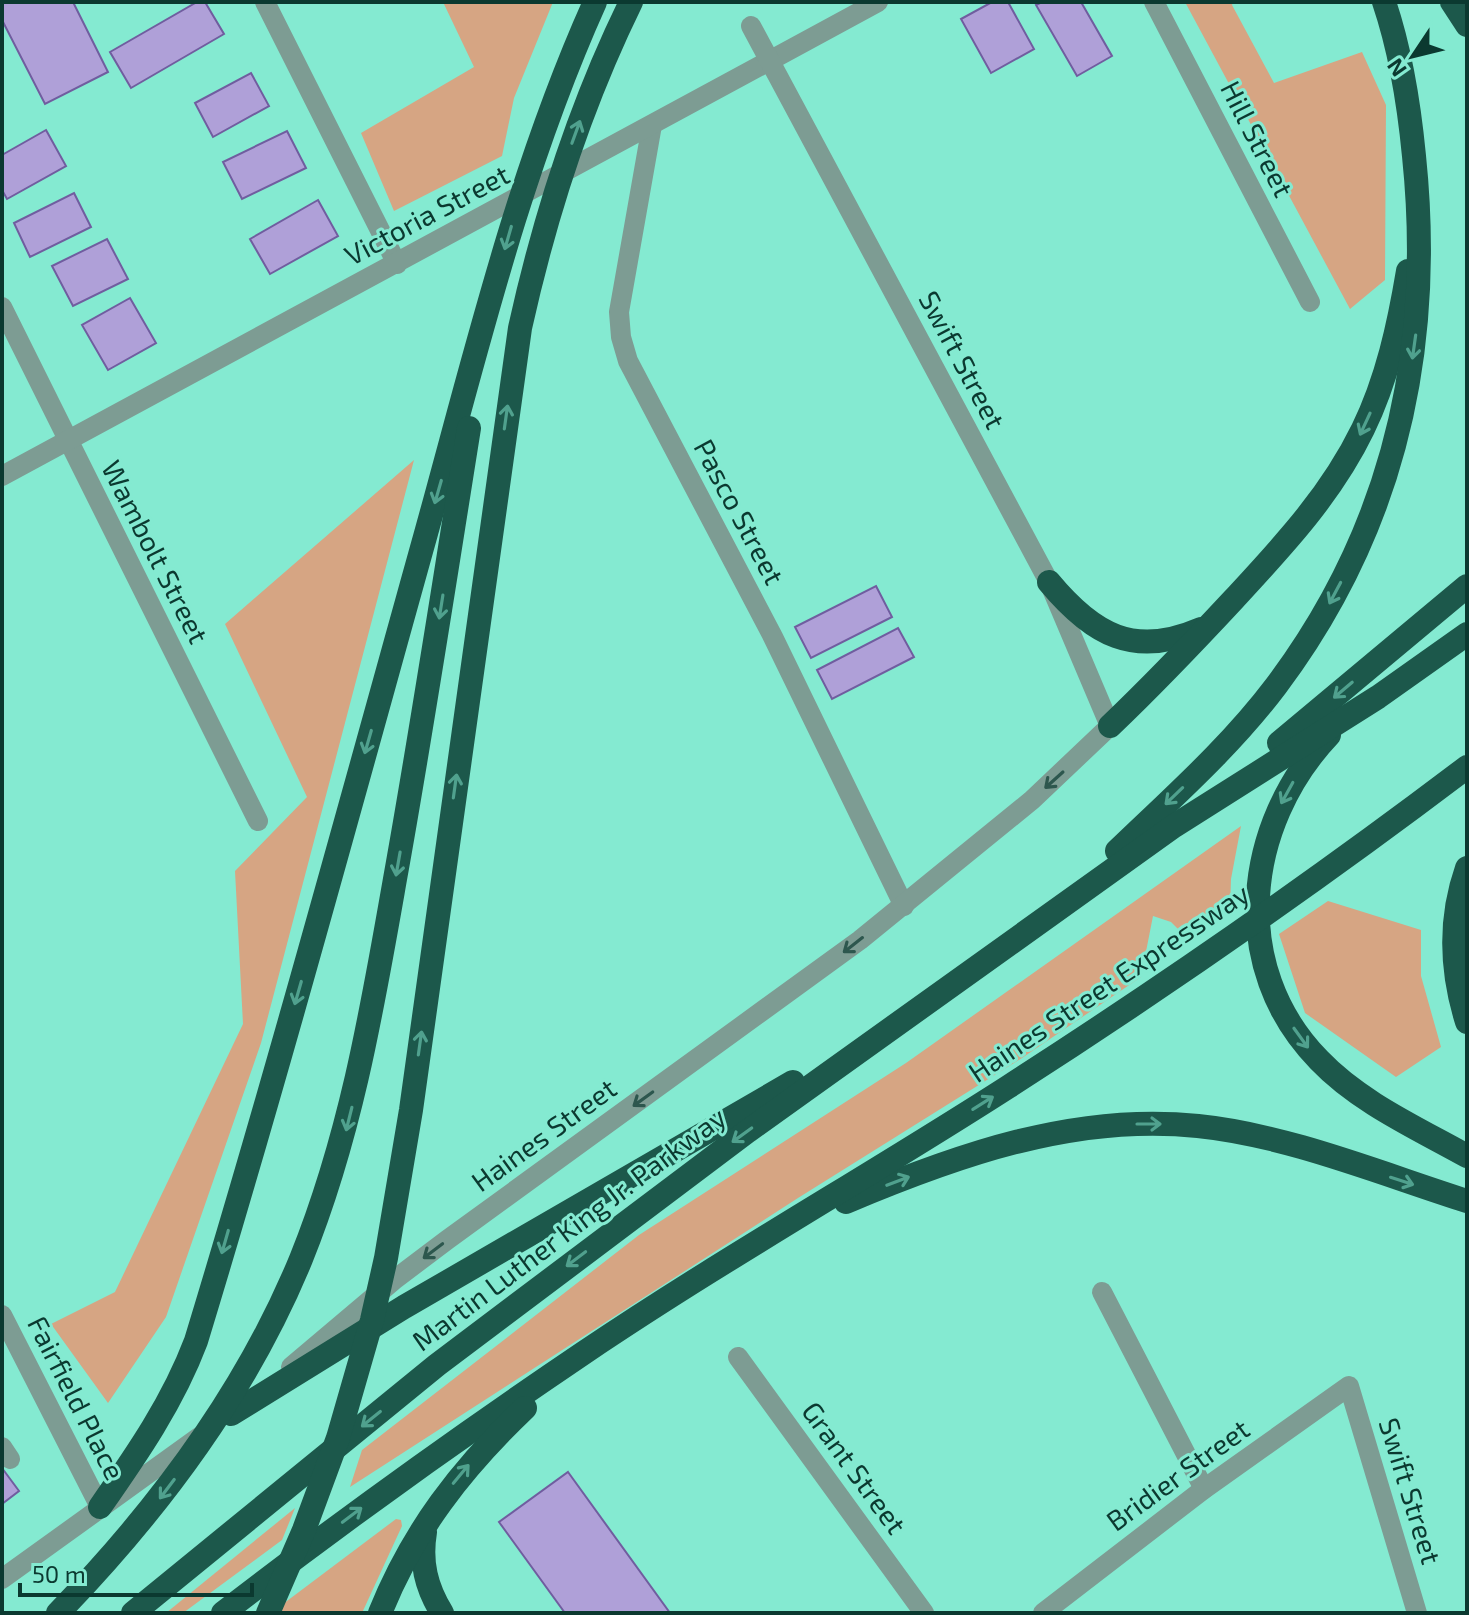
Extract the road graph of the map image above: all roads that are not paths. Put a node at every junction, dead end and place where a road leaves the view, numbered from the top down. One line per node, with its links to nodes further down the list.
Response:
1 (265, 2): 13 (street)
2 (595, 2): 16 (highway, one-way to 16)
3 (631, 2): 50 (highway, one-way to 3)
4 (878, 2): 10 (street, Victoria Street)
5 (1154, 2): 14 (street, Hill Street)
6 (1384, 2): 12 (highway)
7 (1452, 2): 8 (highway)
8 (1467, 25)
9 (751, 26): 10 (street, Swift Street)
10 (770, 61): 11 (street, Victoria Street); 19 (street, Swift Street)
11 (652, 125): 13 (street, Victoria Street); 29 (street, Pasco Street)
12 (1417, 185): 21 (highway, one-way to 21); 30 (highway, one-way to 30)
13 (397, 264): 17 (street, Victoria Street)
14 (1310, 302)
15 (2, 307): 17 (street, Wambolt Street)
16 (489, 309): 44 (highway, one-way to 44); 47 (highway, one-way to 47)
17 (68, 441): 18 (street, Victoria Street); 26 (street, Wambolt Street)
18 (2, 476)
19 (1049, 582): 21 (highway); 24 (street, Swift Street)
20 (1467, 586): 27 (highway, one-way to 27)
21 (1210, 625): 24 (highway)
22 (1467, 634): 23 (highway)
23 (1378, 697): 27 (highway); 33 (highway, one-way to 33)
24 (1110, 726): 29 (street, Haines Street, one-way to 29)
25 (1467, 767): 35 (highway, Haines Street Expressway, one-way to 25)
26 (258, 821)
27 (1174, 826): 30 (highway)
28 (1467, 868): 32 (highway)
29 (904, 906): 42 (street, Haines Street, one-way to 42)
30 (1055, 911): 31 (highway, Martin Luther King Jr. Parkway)
31 (919, 1009): 42 (highway); 48 (highway, Martin Luther King Jr. Parkway, one-way to 48)
32 (1467, 1022)
33 (1467, 1156)
34 (1467, 1201): 35 (highway, one-way to 34)
35 (774, 1233): 39 (highway)
36 (1102, 1292): 43 (street)
37 (2, 1315): 38 (street, Fairfield Place)
38 (7, 1338): 44 (street, Fairfield Place)
39 (587, 1351): 45 (highway, one-way to 39); 49 (highway, one-way to 39)
40 (738, 1357): 53 (street, Grant Street)
41 (1349, 1386): 43 (street, Bridier Street); 55 (street, Swift Street)
42 (231, 1414): 44 (street, Haines Street)
43 (1204, 1489): 54 (street, Bridier Street)
44 (100, 1507): 46 (street, Haines Street)
45 (426, 1522): 51 (highway); 52 (highway)
46 (2, 1579)
47 (58, 1613)
48 (133, 1613)
49 (223, 1613)
50 (268, 1613)
51 (380, 1613)
52 (442, 1613)
53 (924, 1613)
54 (1043, 1613)
55 (1417, 1613)

